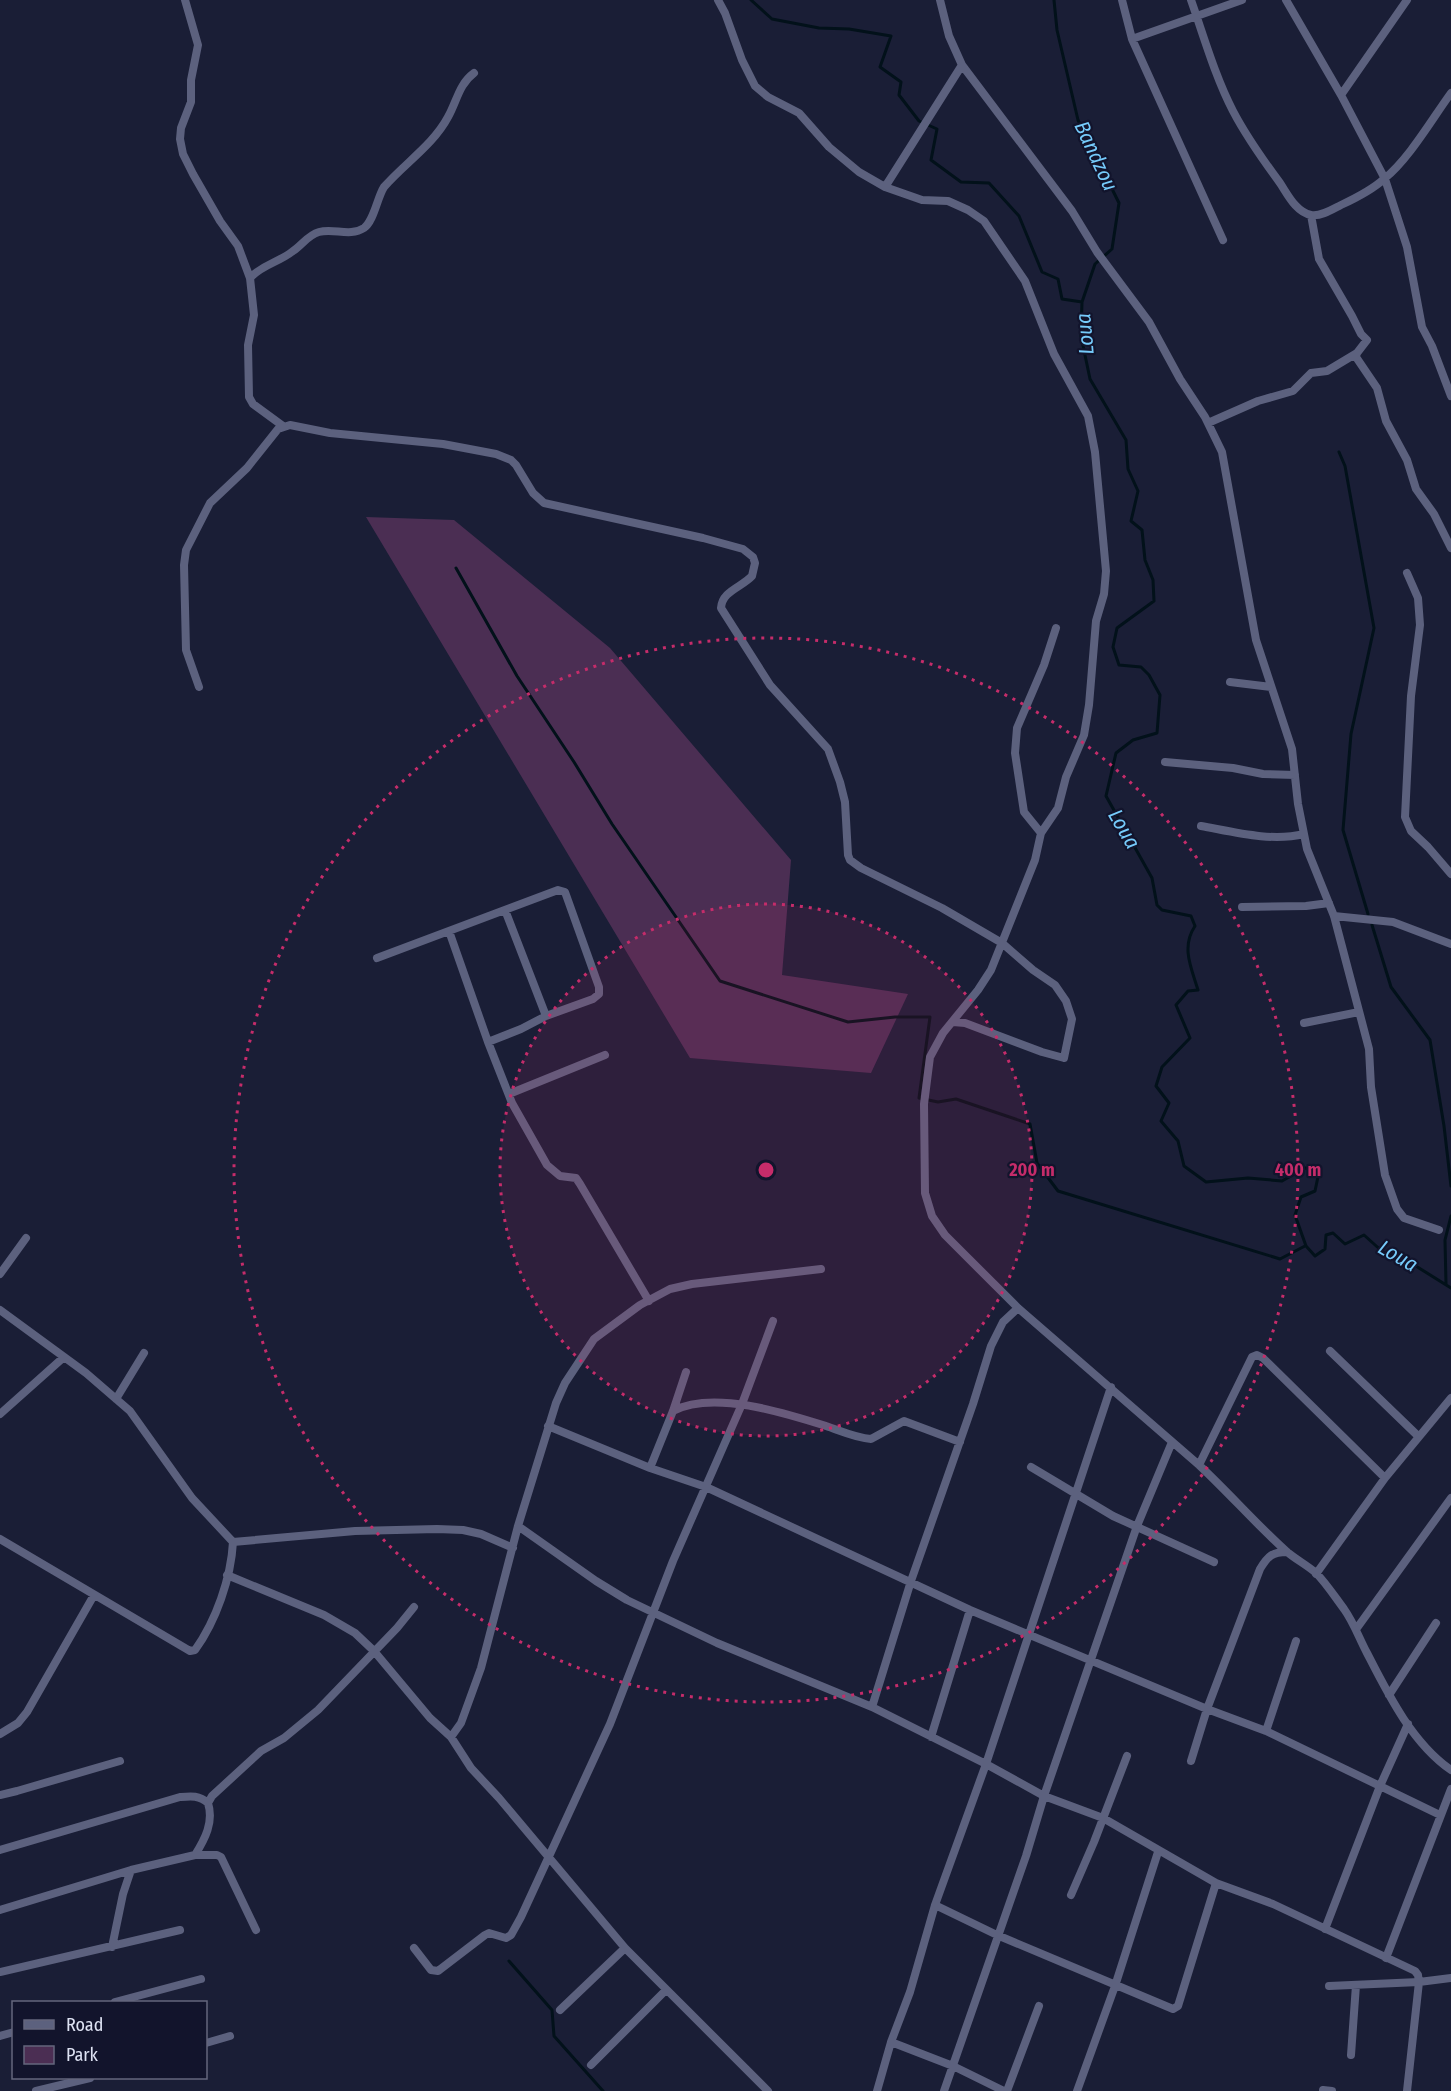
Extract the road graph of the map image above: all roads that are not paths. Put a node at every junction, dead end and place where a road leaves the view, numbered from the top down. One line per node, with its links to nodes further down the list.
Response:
1 (184, 0): 19 (street)
2 (717, 0): 16 (street)
3 (940, 0): 11 (street)
4 (1122, 0): 10 (street)
5 (1191, 0): 9 (street)
6 (1242, 0): 9 (street)
7 (1287, 0): 14 (street)
8 (1407, 0): 14 (street)
9 (1196, 15): 10 (street); 17 (street)
10 (1132, 39): 18 (street)
11 (962, 65): 16 (street); 22 (street)
12 (474, 73): 19 (street)
13 (1451, 93): 15 (street)
14 (1341, 95): 15 (street)
15 (1385, 179): 17 (street); 21 (street)
16 (885, 187): 33 (street)
17 (1311, 215): 20 (street)
18 (1223, 240)
19 (250, 278): 23 (street)
20 (1357, 353): 22 (street); 24 (street)
21 (1451, 396)
22 (1208, 423): 29 (street)
23 (283, 426): 28 (street); 41 (street)
24 (1451, 548)
25 (1407, 573): 35 (street)
26 (1056, 628): 33 (street)
27 (1230, 682): 29 (street)
28 (199, 687)
29 (1271, 687): 31 (street)
30 (1165, 762): 31 (street)
31 (1295, 775): 34 (street)
32 (1201, 826): 34 (street)
33 (1041, 833): 41 (street)
34 (1304, 834): 36 (street)
35 (1451, 874)
36 (1329, 903): 37 (street); 39 (street)
37 (1242, 907)
38 (506, 910): 40 (street); 45 (street); 45 (street)
39 (1334, 916): 42 (street); 44 (street)
40 (449, 931): 43 (street); 48 (street)
41 (1002, 943): 46 (street); 46 (street)
42 (1451, 944)
43 (377, 958)
44 (1359, 1012): 47 (street); 51 (street)
45 (546, 1016): 48 (street)
46 (953, 1022): 56 (street)
47 (1304, 1023)
48 (488, 1042): 50 (street)
49 (605, 1055): 50 (street)
50 (509, 1094): 55 (street)
51 (1439, 1230)
52 (26, 1238): 54 (street)
53 (821, 1269): 55 (street)
54 (0, 1274)
55 (649, 1301): 69 (street)
56 (1018, 1308): 63 (street); 71 (street)
57 (0, 1310): 61 (street)
58 (772, 1321): 66 (street)
59 (1330, 1351): 70 (street)
60 (144, 1353): 65 (street)
61 (64, 1357): 65 (street); 68 (street)
62 (686, 1372): 67 (street)
63 (1111, 1387): 72 (street); 78 (street)
64 (1451, 1398): 70 (street)
65 (116, 1399): 83 (street)
66 (742, 1404): 67 (street); 71 (street); 77 (street)
67 (673, 1412): 75 (street)
68 (0, 1414)
69 (548, 1426): 75 (street); 80 (street)
70 (1418, 1436): 76 (street)
71 (960, 1442): 89 (street)
72 (1172, 1442): 73 (street); 81 (street)
73 (1199, 1465): 76 (street); 85 (street)
74 (1031, 1467): 78 (street)
75 (650, 1468): 77 (street)
76 (1385, 1478): 87 (street)
77 (706, 1487): 89 (street); 93 (street)
78 (1076, 1492): 81 (street); 96 (street)
79 (1451, 1498): 95 (street)
80 (518, 1526): 84 (street); 93 (street)
81 (1137, 1526): 86 (street); 99 (street)
82 (0, 1539): 90 (street)
83 (233, 1542): 84 (street); 88 (street)
84 (513, 1548): 106 (street)
85 (1287, 1552): 87 (street); 102 (street)
86 (1214, 1562)
87 (1316, 1574): 95 (street)
88 (227, 1575): 90 (street); 98 (street)
89 (911, 1581): 92 (street); 101 (street)
90 (94, 1595): 105 (street)
91 (414, 1607): 98 (street)
92 (970, 1610): 96 (street); 107 (street)
93 (653, 1612): 101 (street); 123 (street)
94 (1436, 1623): 100 (street)
95 (1357, 1628): 100 (street)
96 (1029, 1634): 99 (street); 111 (street)
97 (1296, 1641): 104 (street)
98 (374, 1651): 106 (street); 117 (street)
99 (1090, 1659): 102 (street); 116 (street)
100 (1389, 1695): 103 (street)
101 (872, 1707): 107 (street)
102 (1207, 1709): 104 (street); 110 (street)
103 (1408, 1724): 112 (street); 113 (street)
104 (1266, 1731): 113 (street)
105 (0, 1734)
106 (451, 1737): 123 (street)
107 (931, 1737): 111 (street)
108 (1127, 1756): 119 (street)
109 (120, 1761): 115 (street)
110 (1191, 1761)
111 (986, 1764): 116 (street); 127 (street)
112 (1451, 1770)
113 (1380, 1786): 118 (street); 129 (street)
114 (1451, 1789): 118 (street)
115 (0, 1795)
116 (1044, 1796): 119 (street); 132 (street)
117 (208, 1803): 120 (street); 122 (street)
118 (1440, 1815): 136 (street)
119 (1103, 1818): 121 (street); 126 (street)
120 (0, 1850)
121 (1158, 1852): 125 (street); 142 (street)
122 (195, 1855): 124 (street); 131 (street)
123 (549, 1859): 134 (street); 135 (street)
124 (131, 1870): 128 (street); 133 (street)
125 (1216, 1883): 129 (street); 142 (street)
126 (1071, 1895)
127 (935, 1905): 132 (street); 149 (street)
128 (0, 1910)
129 (1325, 1929): 136 (street)
130 (180, 1930): 133 (street)
131 (256, 1930)
132 (997, 1935): 142 (street); 153 (street)
133 (112, 1947): 137 (street)
134 (414, 1948)
135 (625, 1948): 144 (street); 147 (street)
136 (1386, 1958): 140 (street)
137 (0, 1972)
138 (1451, 1978): 140 (street)
139 (201, 1979): 145 (street)
140 (1419, 1982): 141 (street); 161 (street)
141 (1356, 1985): 143 (street); 151 (street)
142 (1115, 1986): 160 (street)
143 (1329, 1986)
144 (666, 1990): 152 (street); 156 (street)
145 (119, 2001)
146 (1039, 2006): 159 (street)
147 (560, 2010)
148 (230, 2036): 150 (street)
149 (891, 2042): 153 (street); 157 (street)
150 (207, 2043)
151 (1351, 2055)
152 (591, 2065)
153 (953, 2066): 158 (street); 159 (street)
154 (86, 2079): 155 (street)
155 (36, 2091)
156 (768, 2091)
157 (877, 2091)
158 (944, 2091)
159 (1006, 2091)
160 (1077, 2091)
161 (1407, 2091)

